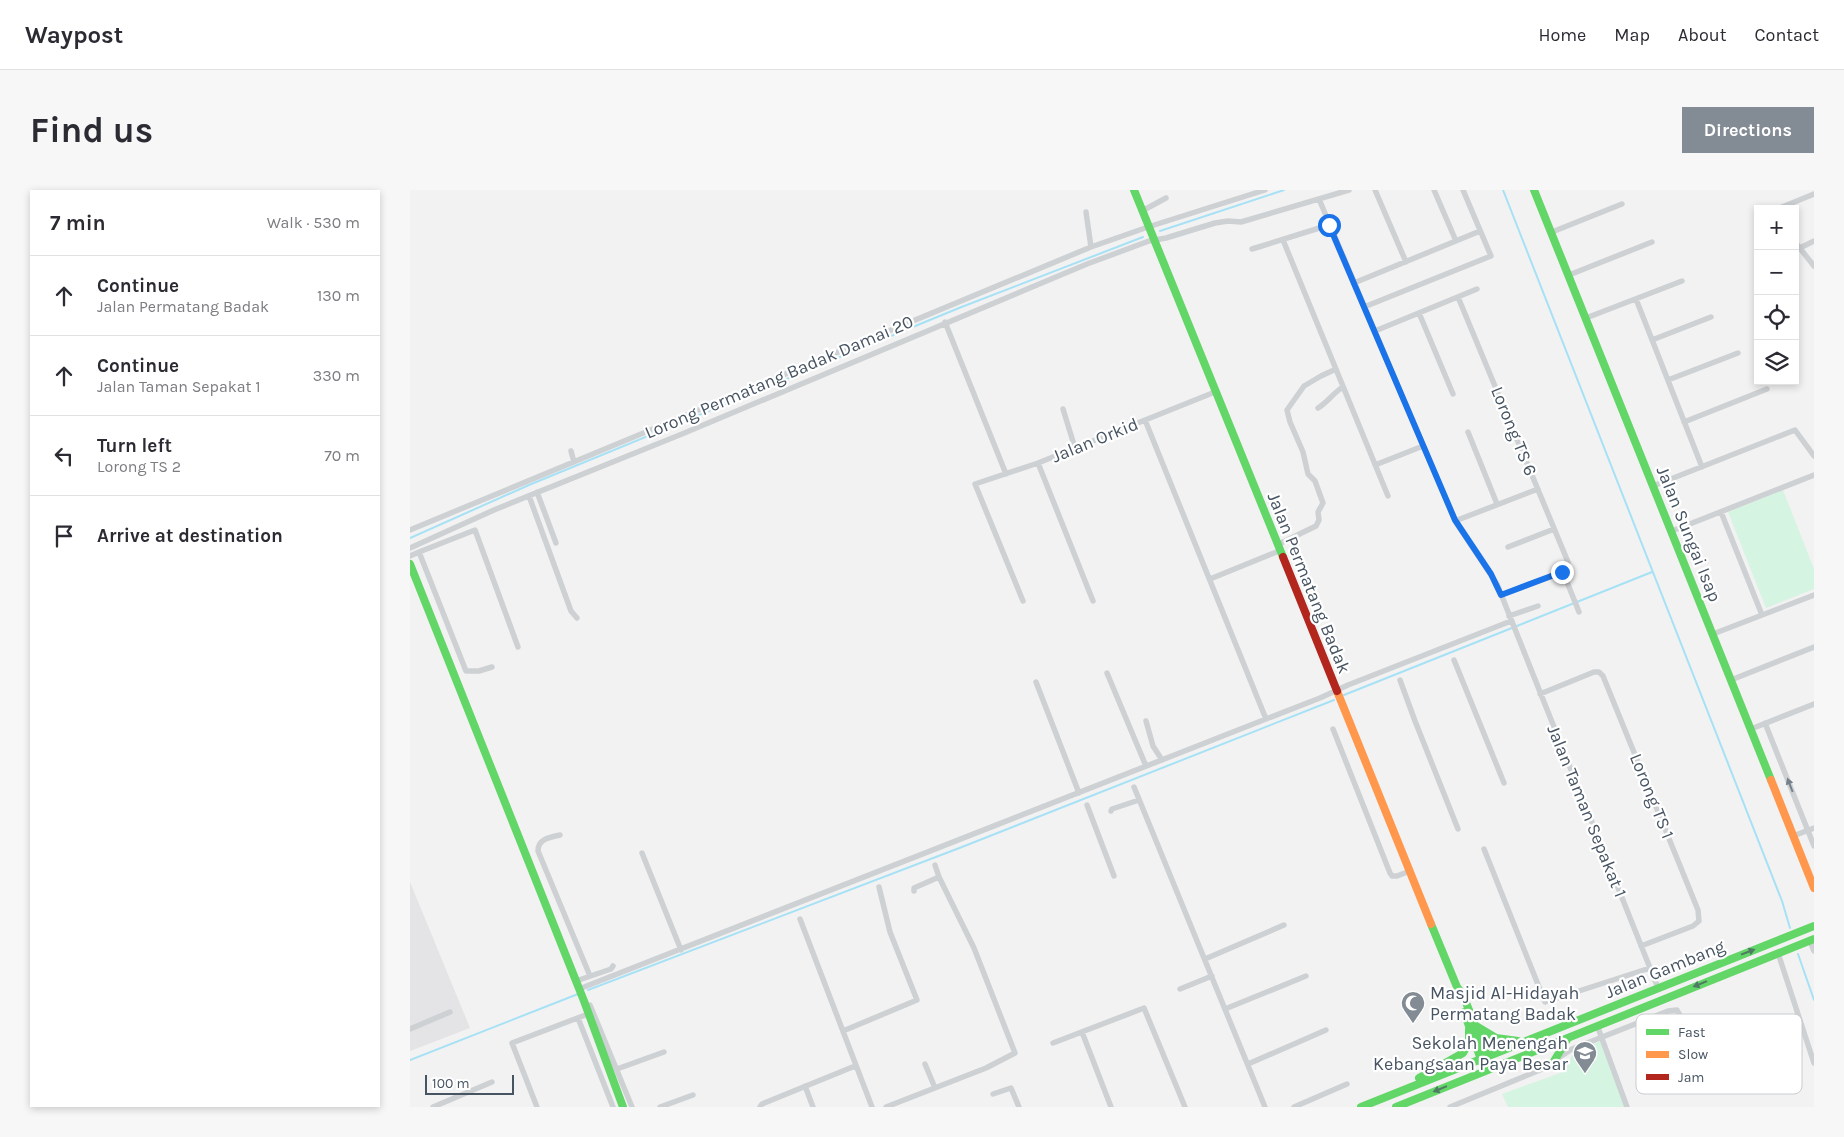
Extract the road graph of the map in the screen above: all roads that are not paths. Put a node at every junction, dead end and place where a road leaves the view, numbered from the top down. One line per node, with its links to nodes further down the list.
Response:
1 (1134, 190): 13 (main road, Jalan Permatang Badak)
2 (1265, 190): 16 (street, Lorong Permatang Badak Damai 20)
3 (1349, 190): 10 (street)
4 (1375, 190): 27 (street)
5 (1434, 190): 21 (street)
6 (1463, 190): 17 (street)
7 (1536, 190): 18 (main road, Jalan Sungai Isap)
8 (1814, 194): 12 (street)
9 (1166, 198): 13 (street)
10 (1319, 200): 15 (street); 19 (street)
11 (1622, 204): 18 (street)
12 (1787, 205)
13 (1142, 211): 16 (main road, Jalan Permatang Badak)
14 (1086, 212): 24 (street)
15 (1329, 225): 20 (street); 31 (street)
16 (1148, 227): 19 (main road, Jalan Permatang Badak); 24 (street, Lorong Permatang Badak Damai 20)
17 (1480, 231): 21 (street); 35 (street)
18 (1552, 232): 29 (main road, Jalan Sungai Isap)
19 (1154, 240): 39 (street); 47 (main road, Jalan Permatang Badak)
20 (1283, 240): 26 (street); 43 (street)
21 (1456, 241): 27 (street)
22 (1652, 242): 29 (street)
23 (1814, 242): 25 (street)
24 (1091, 247): 58 (street, Lorong Permatang Badak Damai 20)
25 (1800, 248): 28 (street)
26 (1252, 249)
27 (1406, 262): 31 (street)
28 (1814, 266)
29 (1568, 275): 38 (main road, Jalan Sungai Isap)
30 (1682, 281): 34 (street)
31 (1354, 284): 35 (street)
32 (1477, 289): 33 (street)
33 (1458, 297): 36 (street); 65 (street, Lorong TS 6)
34 (1636, 299): 38 (street); 41 (street)
35 (1364, 307): 40 (street)
36 (1419, 313): 40 (street); 48 (street)
37 (1711, 317): 41 (street)
38 (1586, 318): 64 (main road, Jalan Sungai Isap)
39 (946, 322): 62 (street); 66 (street)
40 (1375, 332): 54 (street)
41 (1652, 340): 44 (street)
42 (1738, 353): 44 (street)
43 (1336, 369): 45 (street); 78 (street)
44 (1668, 380): 52 (street)
45 (1343, 387): 49 (street); 60 (street)
46 (1767, 389): 52 (street)
47 (1215, 392): 51 (street, Jalan Orkid); 78 (main road, Jalan Permatang Badak)
48 (1453, 394)
49 (1318, 408)
50 (1063, 409): 55 (street)
51 (1145, 420): 55 (street, Jalan Orkid); 83 (street)
52 (1684, 422): 61 (street)
53 (1468, 432): 69 (street)
54 (1423, 446): 60 (street); 71 (street)
55 (1075, 448): 59 (street, Jalan Orkid)
56 (571, 451): 58 (street)
57 (1814, 456): 61 (street)
58 (574, 462): 73 (street, Lorong Permatang Badak Damai 20)
59 (1038, 463): 62 (street, Jalan Orkid); 87 (street)
60 (1375, 465): 68 (street)
61 (1702, 467): 64 (street)
62 (1006, 474): 86 (street, Jalan Orkid)
63 (1814, 476): 70 (street)
64 (1654, 486): 74 (main road, Jalan Sungai Isap)
65 (1538, 489): 69 (street); 72 (street, Lorong TS 6)
66 (537, 492): 67 (street); 75 (street)
67 (529, 496): 77 (street); 91 (street)
68 (1388, 496)
69 (1497, 504): 71 (street)
70 (1720, 512): 74 (street); 90 (street)
71 (1455, 520): 84 (street)
72 (1554, 529): 76 (street); 82 (street, Lorong TS 6)
73 (410, 530)
74 (1672, 531): 93 (main road, Jalan Sungai Isap)
75 (556, 543)
76 (1508, 547)
77 (410, 548)
78 (1278, 548): 83 (street); 102 (main road, Jalan Permatang Badak)
79 (419, 552): 80 (street); 94 (street); 97 (street)
80 (410, 556)
81 (410, 564): 146 (main road)
82 (1562, 572): 84 (street); 89 (street)
83 (1210, 579): 105 (street)
84 (1501, 595): 92 (street)
85 (1814, 595): 90 (street)
86 (1023, 601)
87 (1093, 601)
88 (1538, 606): 92 (street)
89 (1578, 610)
90 (1762, 615): 93 (street)
91 (577, 618)
92 (1511, 620): 102 (street); 103 (street, Jalan Taman Sepakat 1)
93 (1713, 634): 100 (main road, Jalan Sungai Isap)
94 (518, 647)
95 (1814, 647): 100 (street)
96 (1454, 660): 112 (street)
97 (492, 667)
98 (1107, 673): 111 (street)
99 (1400, 680): 118 (street)
100 (1731, 680): 108 (main road, Jalan Sungai Isap)
101 (1036, 682): 114 (street)
102 (1336, 690): 105 (street); 126 (main road, Jalan Permatang Badak)
103 (1540, 694): 136 (street, Jalan Taman Sepakat 1); 136 (street, Lorong TS 1)
104 (1814, 704): 107 (street)
105 (1266, 719): 110 (street)
106 (1146, 721): 110 (street)
107 (1765, 723): 108 (street); 119 (street, one-way to 107)
108 (1751, 728): 121 (main road, Jalan Sungai Isap)
109 (1333, 729): 126 (street)
110 (1162, 760): 111 (street)
111 (1146, 766): 114 (street)
112 (1504, 783)
113 (1134, 787): 115 (street)
114 (1078, 793): 137 (street)
115 (1139, 800): 117 (street); 140 (street)
116 (1087, 805): 127 (street)
117 (1110, 811)
118 (1458, 829)
119 (1811, 829): 121 (street); 122 (street)
120 (560, 835): 143 (street)
121 (1793, 836): 130 (main road, Jalan Sungai Isap)
122 (1814, 846)
123 (1484, 849): 142 (street)
124 (642, 853): 137 (street)
125 (935, 865): 128 (street)
126 (1410, 871): 160 (main road, Jalan Permatang Badak)
127 (1114, 876)
128 (939, 877): 131 (street); 181 (street)
129 (879, 887): 163 (street)
130 (1814, 888)
131 (914, 891)
132 (800, 919): 163 (street)
133 (1284, 925): 140 (street)
134 (1812, 926): 147 (main road, Jalan Gambang, one-way to 134)
135 (1812, 940): 138 (street); 139 (main road, Jalan Gambang)
136 (1641, 946): 142 (street, Jalan Taman Sepakat 1)
137 (681, 950): 146 (street)
138 (1814, 951)
139 (1778, 953): 155 (street); 158 (main road, Jalan Gambang, one-way to 158)
140 (1205, 958): 144 (street)
141 (612, 966): 143 (street)
142 (1650, 968): 147 (street, Jalan Taman Sepakat 1)
143 (590, 976): 146 (street)
144 (1212, 976): 148 (street); 150 (street)
145 (1306, 976): 150 (street)
146 (578, 985): 152 (main road)
147 (1658, 988): 167 (main road, Jalan Gambang)
148 (1180, 989)
149 (590, 1005): 176 (street)
150 (1225, 1009): 174 (street)
151 (450, 1012): 161 (street)
152 (588, 1014): 156 (street); 189 (main road)
153 (1660, 1014): 154 (street)
154 (1679, 1014)
155 (1798, 1014)
156 (578, 1018): 187 (street); 188 (street)
157 (1636, 1024): 165 (street)
158 (1597, 1025): 165 (street); 166 (main road, Jalan Gambang)
159 (1802, 1026): 172 (street)
160 (1473, 1028): 167 (main road); 170 (main road, Jalan Permatang Badak); 184 (main road)
161 (410, 1029)
162 (1326, 1030): 174 (street)
163 (843, 1031): 175 (street)
164 (1082, 1032): 168 (street); 197 (street); 198 (street)
165 (1602, 1037): 171 (street); 204 (street)
166 (1568, 1038): 171 (main road); 177 (main road, Jalan Gambang)
167 (1524, 1041): 170 (main road, Jalan Gambang)
168 (1053, 1044)
169 (664, 1052): 176 (street)
170 (1484, 1057): 177 (main road, Jalan Permatang Badak); 184 (main road, Jalan Gambang)
171 (1554, 1061): 185 (street)
172 (1814, 1063)
173 (925, 1064): 181 (street)
174 (1248, 1064): 199 (street)
175 (855, 1066): 180 (street); 194 (street)
176 (617, 1069): 190 (street)
177 (1489, 1069): 202 (main road, Jalan Gambang, one-way to 202)
178 (492, 1082): 186 (street)
179 (1347, 1084): 200 (street)
180 (805, 1086): 192 (street); 193 (street)
181 (935, 1088): 195 (street)
182 (993, 1094): 196 (street)
183 (693, 1095): 191 (street)
184 (1378, 1100): 201 (main road, Jalan Gambang)
185 (1464, 1104): 203 (street)
186 (433, 1107)
187 (538, 1107)
188 (614, 1107)
189 (624, 1107)
190 (632, 1107)
191 (660, 1107)
192 (760, 1107)
193 (813, 1107)
194 (872, 1107)
195 (886, 1107)
196 (1019, 1107)
197 (1111, 1107)
198 (1185, 1107)
199 (1266, 1107)
200 (1294, 1107)
201 (1361, 1107)
202 (1396, 1107)
203 (1450, 1107)
204 (1627, 1107)

